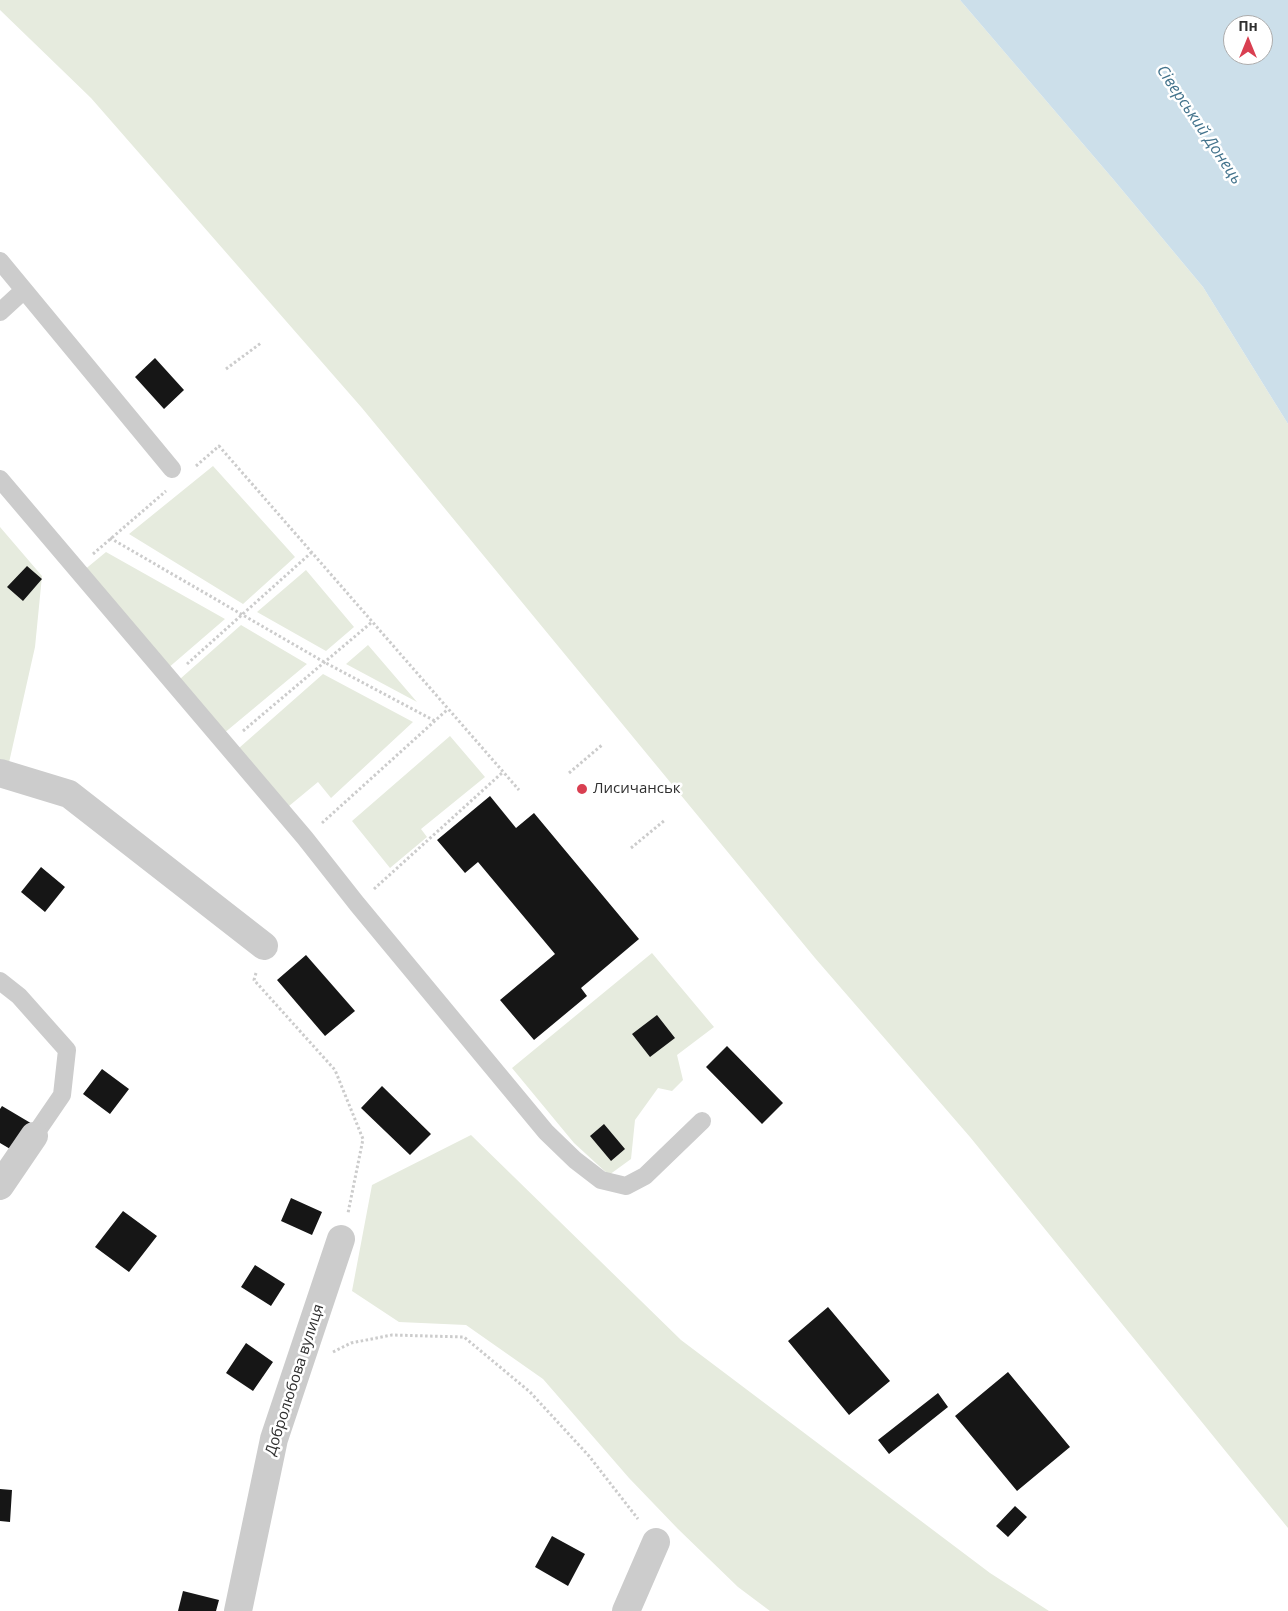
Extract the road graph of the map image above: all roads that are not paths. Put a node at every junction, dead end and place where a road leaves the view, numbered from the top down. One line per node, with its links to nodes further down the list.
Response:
1 (0, 261): 2 (lane)
2 (24, 290): 3 (lane); 4 (lane)
3 (0, 312)
4 (172, 469)
5 (0, 478): 9 (lane)
6 (0, 774): 7 (street)
7 (264, 946)
8 (0, 981): 10 (lane)
9 (702, 1121)
10 (34, 1136): 11 (street)
11 (0, 1186)
12 (341, 1239): 14 (street, Добролюбова вулиця)
13 (656, 1542): 15 (street)
14 (238, 1611)
15 (626, 1611)

